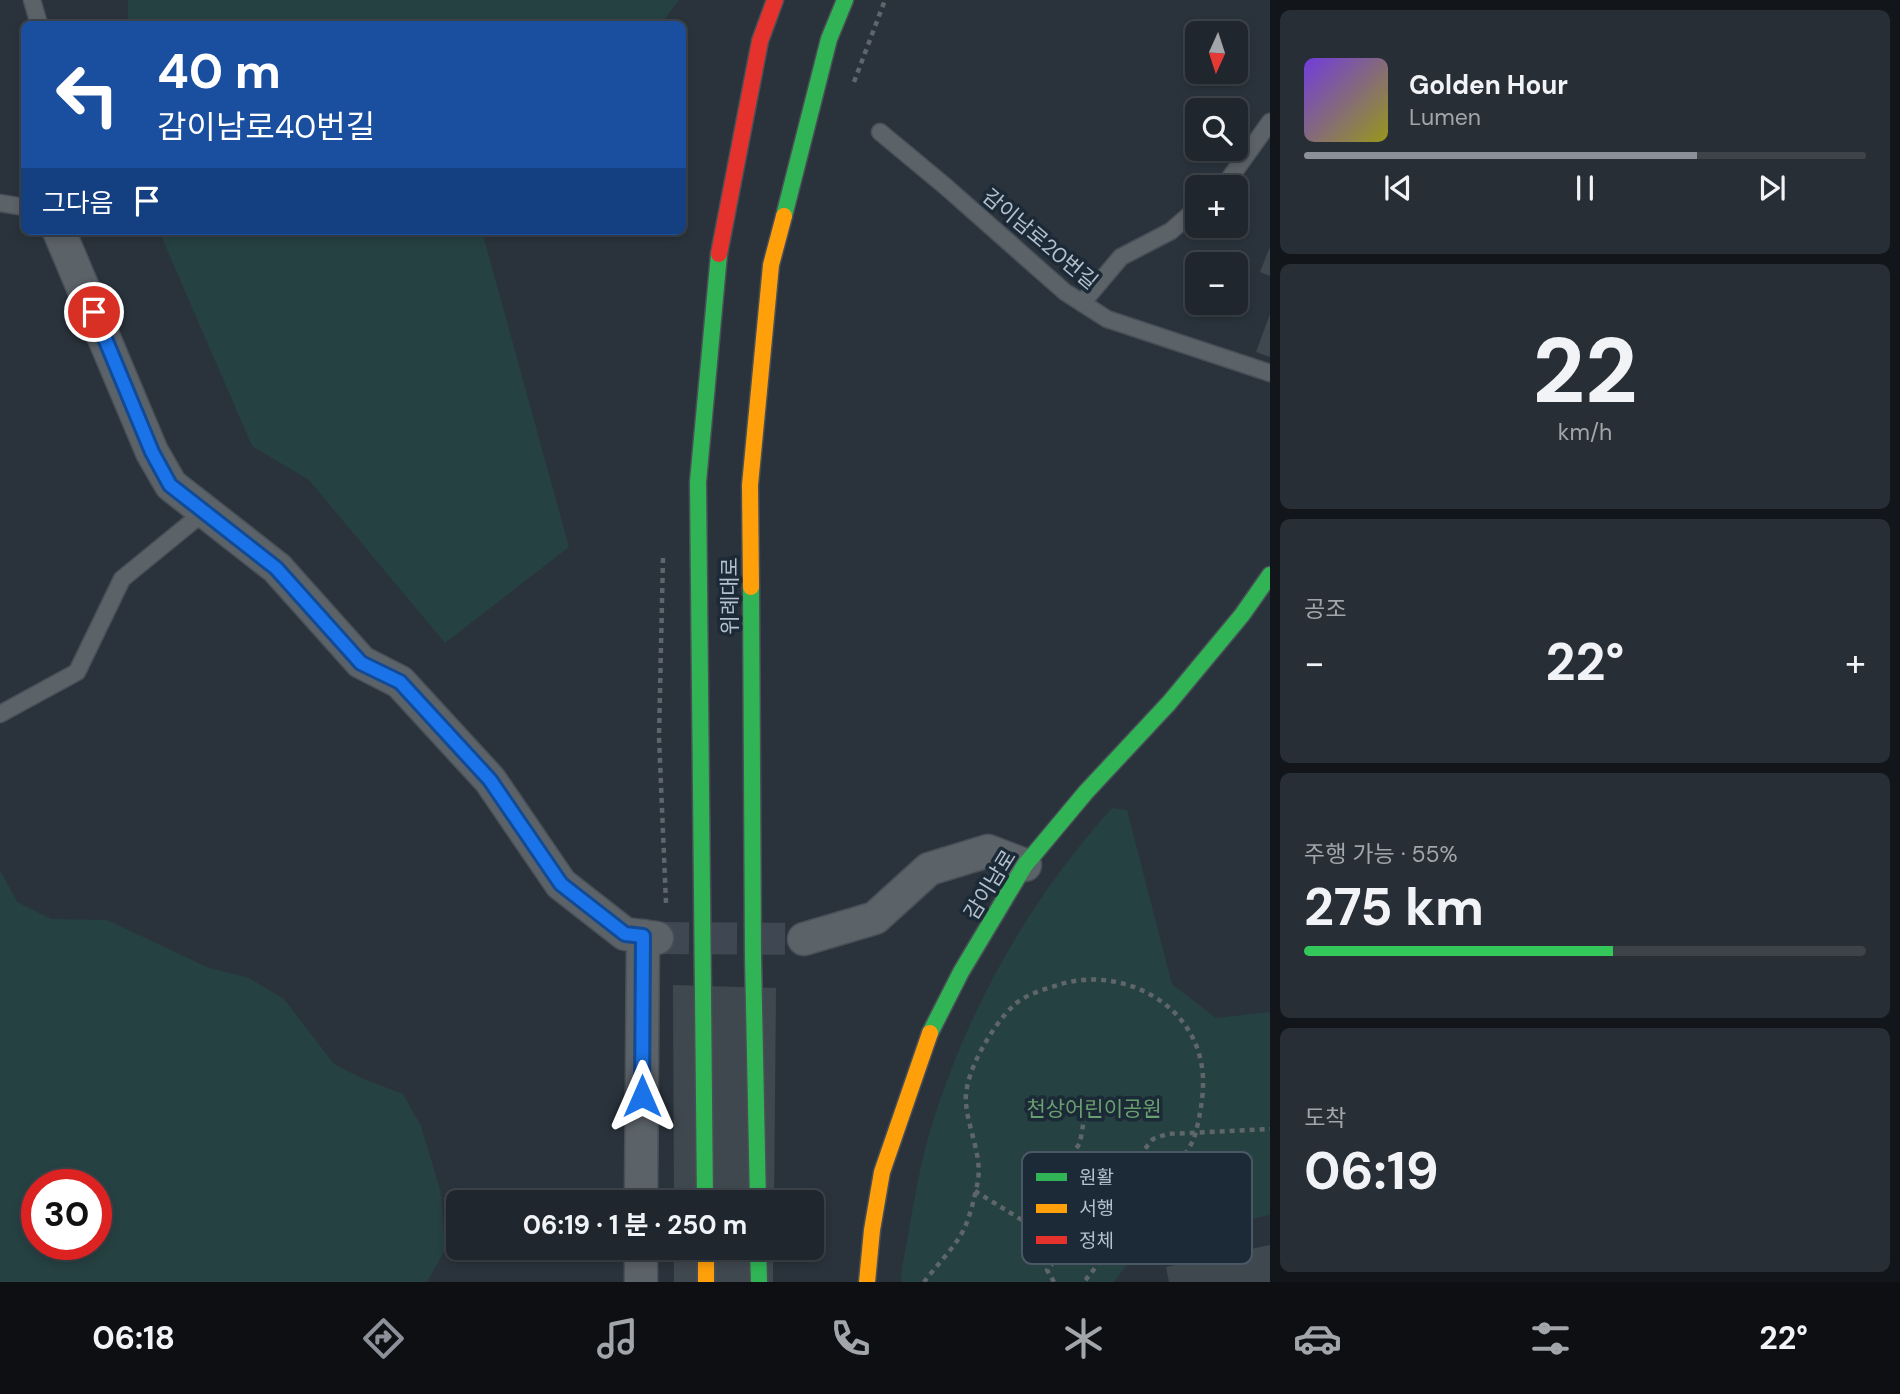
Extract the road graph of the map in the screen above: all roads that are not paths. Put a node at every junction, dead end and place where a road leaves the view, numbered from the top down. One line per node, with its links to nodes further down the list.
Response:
1 (32, 0): 4 (lane)
2 (775, 0): 20 (main road, 위례대로)
3 (845, 0): 21 (main road, 위례대로)
4 (38, 21)
5 (1270, 122): 7 (lane)
6 (880, 132): 12 (lane, 감이남로20번길)
7 (1232, 175)
8 (0, 204): 9 (lane)
9 (21, 207)
10 (1185, 219): 12 (lane)
11 (61, 235): 14 (street)
12 (1082, 303): 13 (lane, 감이남로20번길)
13 (1270, 373)
14 (204, 512): 16 (lane); 19 (street)
15 (1270, 575): 17 (main road, 감이남로)
16 (0, 714)
17 (1026, 865): 18 (street); 28 (main road, 감이남로)
18 (804, 939)
19 (642, 1190)
20 (705, 1190)
21 (758, 1190)
22 (641, 1260): 25 (street)
23 (706, 1260): 26 (main road)
24 (758, 1260): 27 (main road)
25 (641, 1282)
26 (706, 1282)
27 (759, 1282)
28 (867, 1282)

